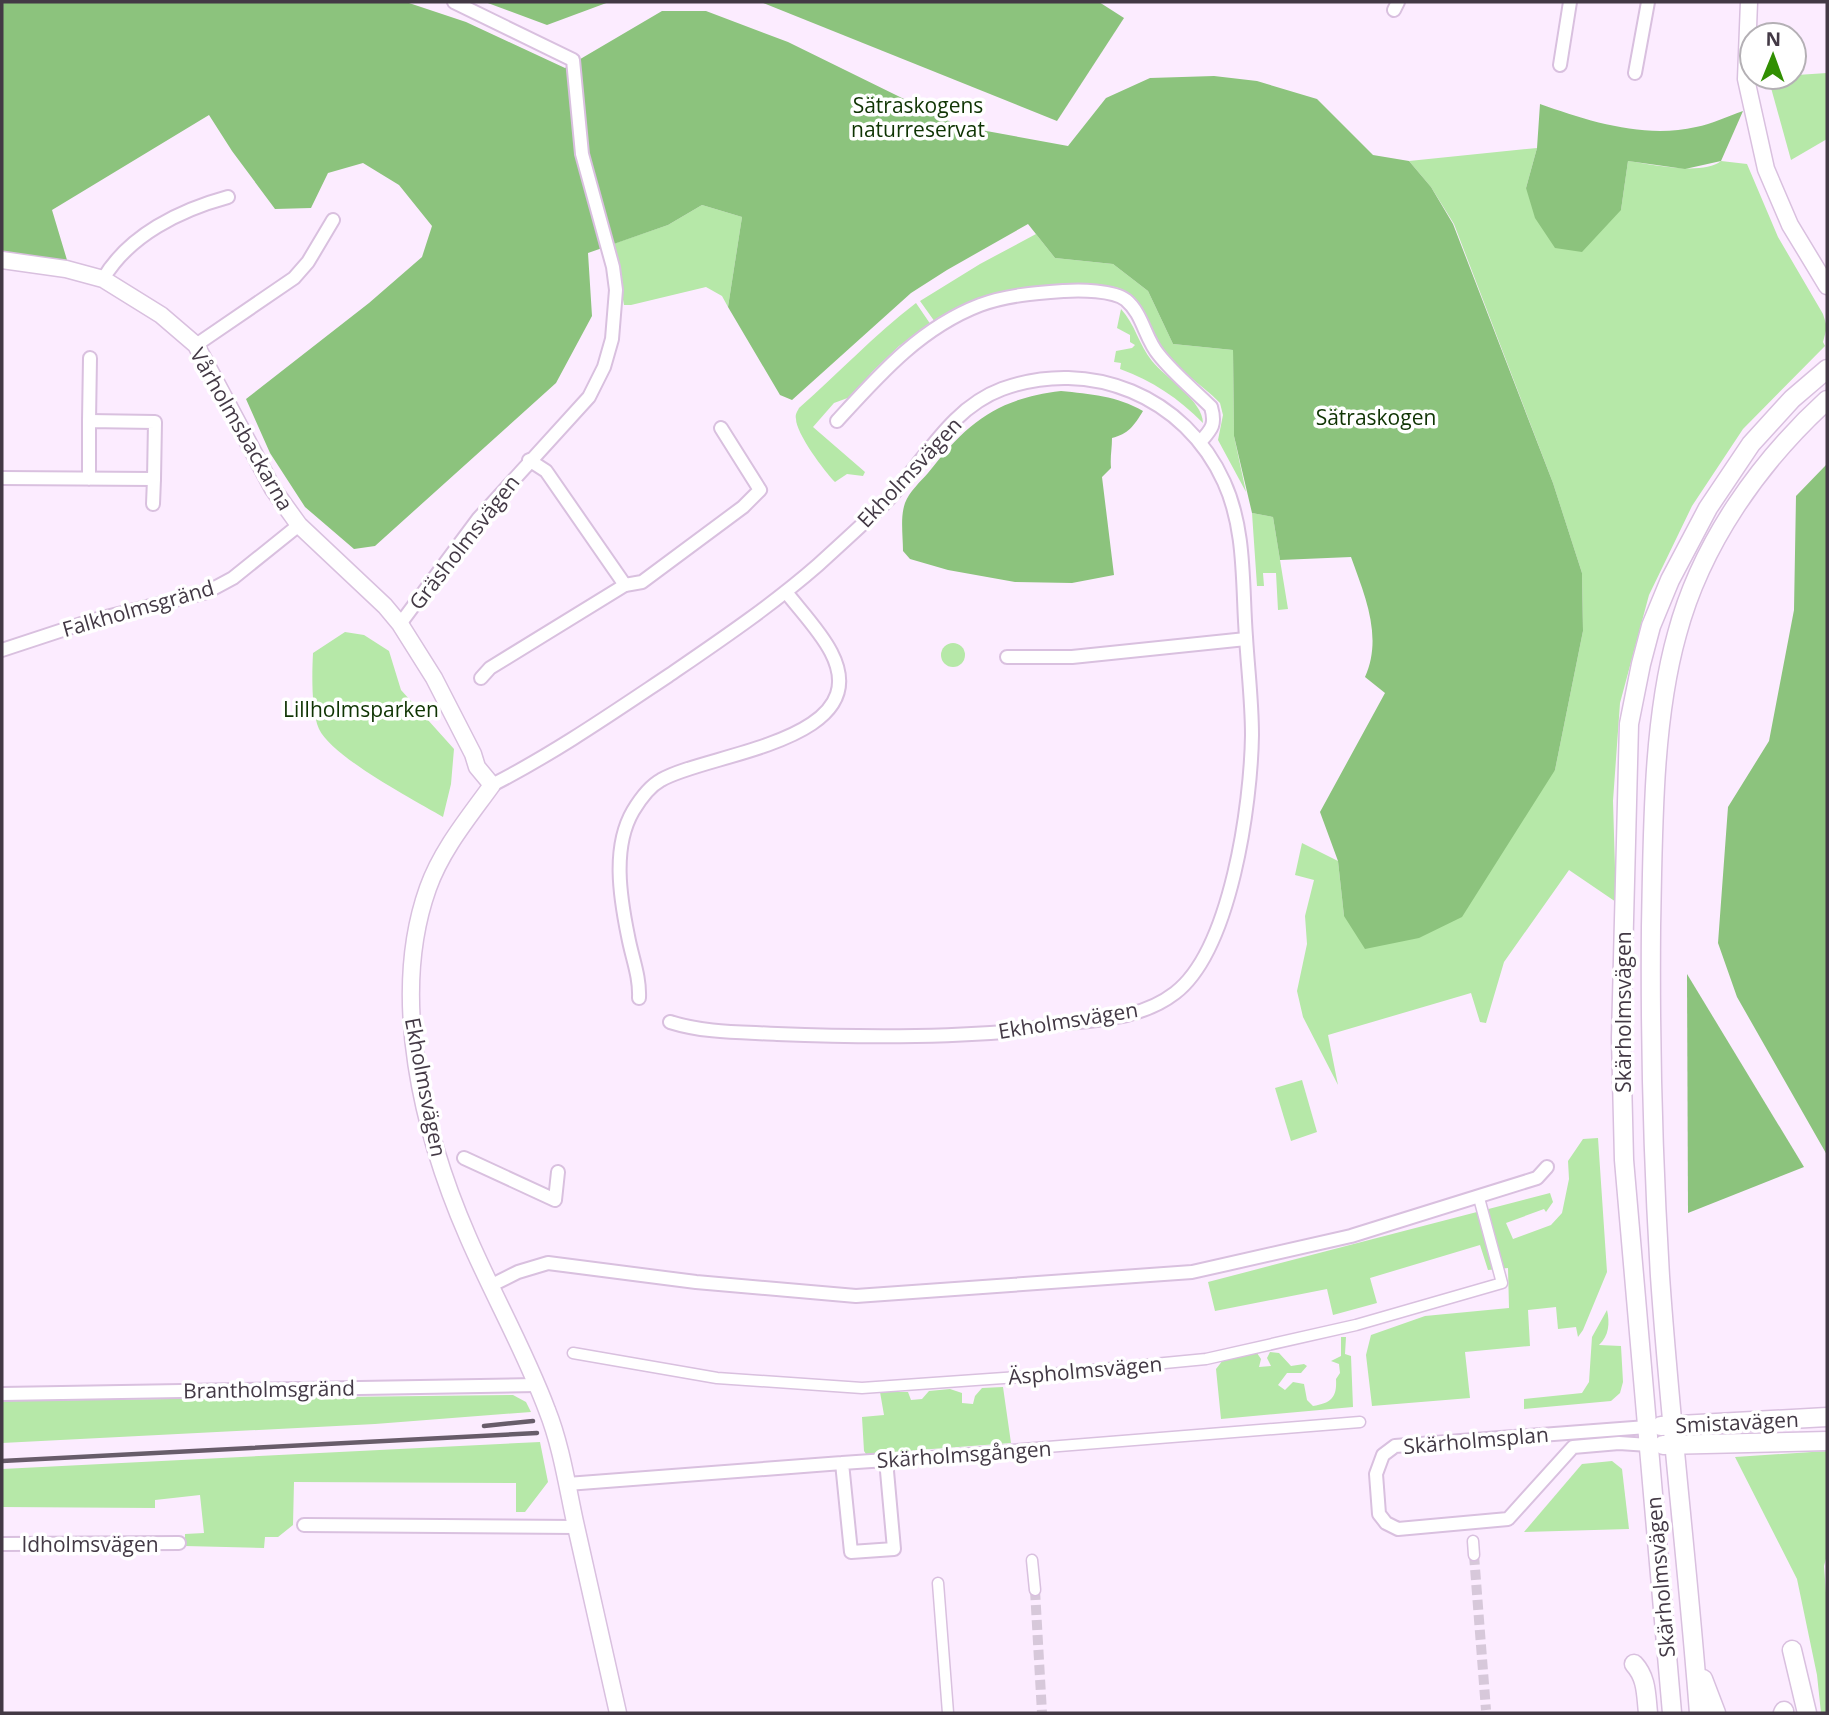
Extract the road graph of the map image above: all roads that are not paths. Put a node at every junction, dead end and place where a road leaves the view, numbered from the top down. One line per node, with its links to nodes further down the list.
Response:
1 (454, 2): 20 (street, Gräsholmsvägen)
2 (1570, 2): 5 (street)
3 (1648, 2): 6 (street)
4 (1749, 2): 11 (street)
5 (1560, 65)
6 (1635, 73)
7 (228, 197): 10 (street)
8 (332, 220): 12 (street)
9 (2, 261): 10 (street, Vårholmsbackarna)
10 (103, 279): 12 (street, Vårholmsbackarna)
11 (1827, 286)
12 (196, 345): 25 (street, Vårholmsbackarna)
13 (90, 358): 16 (street)
14 (1827, 369): 47 (main road, Skärholmsvägen)
15 (1827, 400): 46 (main road, Skärholmsvägen)
16 (89, 421): 22 (street); 23 (street)
17 (837, 421): 19 (street)
18 (721, 428): 26 (street)
19 (1201, 441): 27 (street, Ekholmsvägen); 29 (street, Ekholmsvägen)
20 (530, 460): 26 (street, Gräsholmsvägen); 28 (street, Gräsholmsvägen)
21 (2, 478): 22 (street)
22 (89, 479): 23 (street)
23 (154, 479): 24 (street)
24 (153, 504)
25 (299, 524): 28 (street, Vårholmsbackarna); 30 (street, Falkholmsgränd)
26 (625, 585): 32 (street)
27 (786, 592): 33 (street, Ekholmsvägen); 34 (street)
28 (400, 624): 33 (street, Vårholmsbackarna)
29 (1246, 639): 31 (street); 35 (street, Ekholmsvägen)
30 (2, 650)
31 (1007, 657)
32 (481, 678)
33 (492, 785): 40 (street, Ekholmsvägen)
34 (639, 998)
35 (670, 1022)
36 (464, 1158): 38 (street)
37 (1547, 1167): 39 (street)
38 (558, 1171)
39 (1479, 1198): 40 (street); 41 (street, Äspholmsvägen)
40 (490, 1286): 42 (street, Ekholmsvägen)
41 (573, 1353)
42 (536, 1385): 43 (street, Brantholmsgränd); 52 (street, Ekholmsvägen)
43 (2, 1394)
44 (1827, 1418): 46 (main road, Smistavägen)
45 (1360, 1422): 50 (street, Skärholmsgången)
46 (1672, 1425): 47 (main road, Smistavägen); 49 (main road, Skärholmsvägen)
47 (1648, 1436): 47 (street, Skärholmsplan); 49 (main road, Smistavägen); 68 (main road, Skärholmsvägen)
48 (1827, 1441): 49 (main road, Smistavägen)
49 (1675, 1445): 63 (main road, Skärholmsvägen)
50 (886, 1460): 51 (street, Skärholmsgången); 51 (street)
51 (842, 1463): 52 (street, Skärholmsgången)
52 (567, 1484): 54 (street, Ekholmsvägen)
53 (304, 1525): 54 (street)
54 (576, 1527): 65 (street, Ekholmsvägen)
55 (1473, 1541): 58 (street)
56 (2, 1544): 57 (street, Idholmsvägen)
57 (178, 1544)
58 (1474, 1555)
59 (1031, 1560): 61 (street)
60 (938, 1583): 66 (street)
61 (1035, 1590)
62 (1793, 1650): 71 (main road)
63 (1694, 1656): 69 (main road, Skärholmsvägen); 70 (main road)
64 (1633, 1664): 67 (main road)
65 (618, 1713)
66 (948, 1713)
67 (1648, 1713)
68 (1672, 1713)
69 (1699, 1713)
70 (1716, 1713)
71 (1807, 1713)

